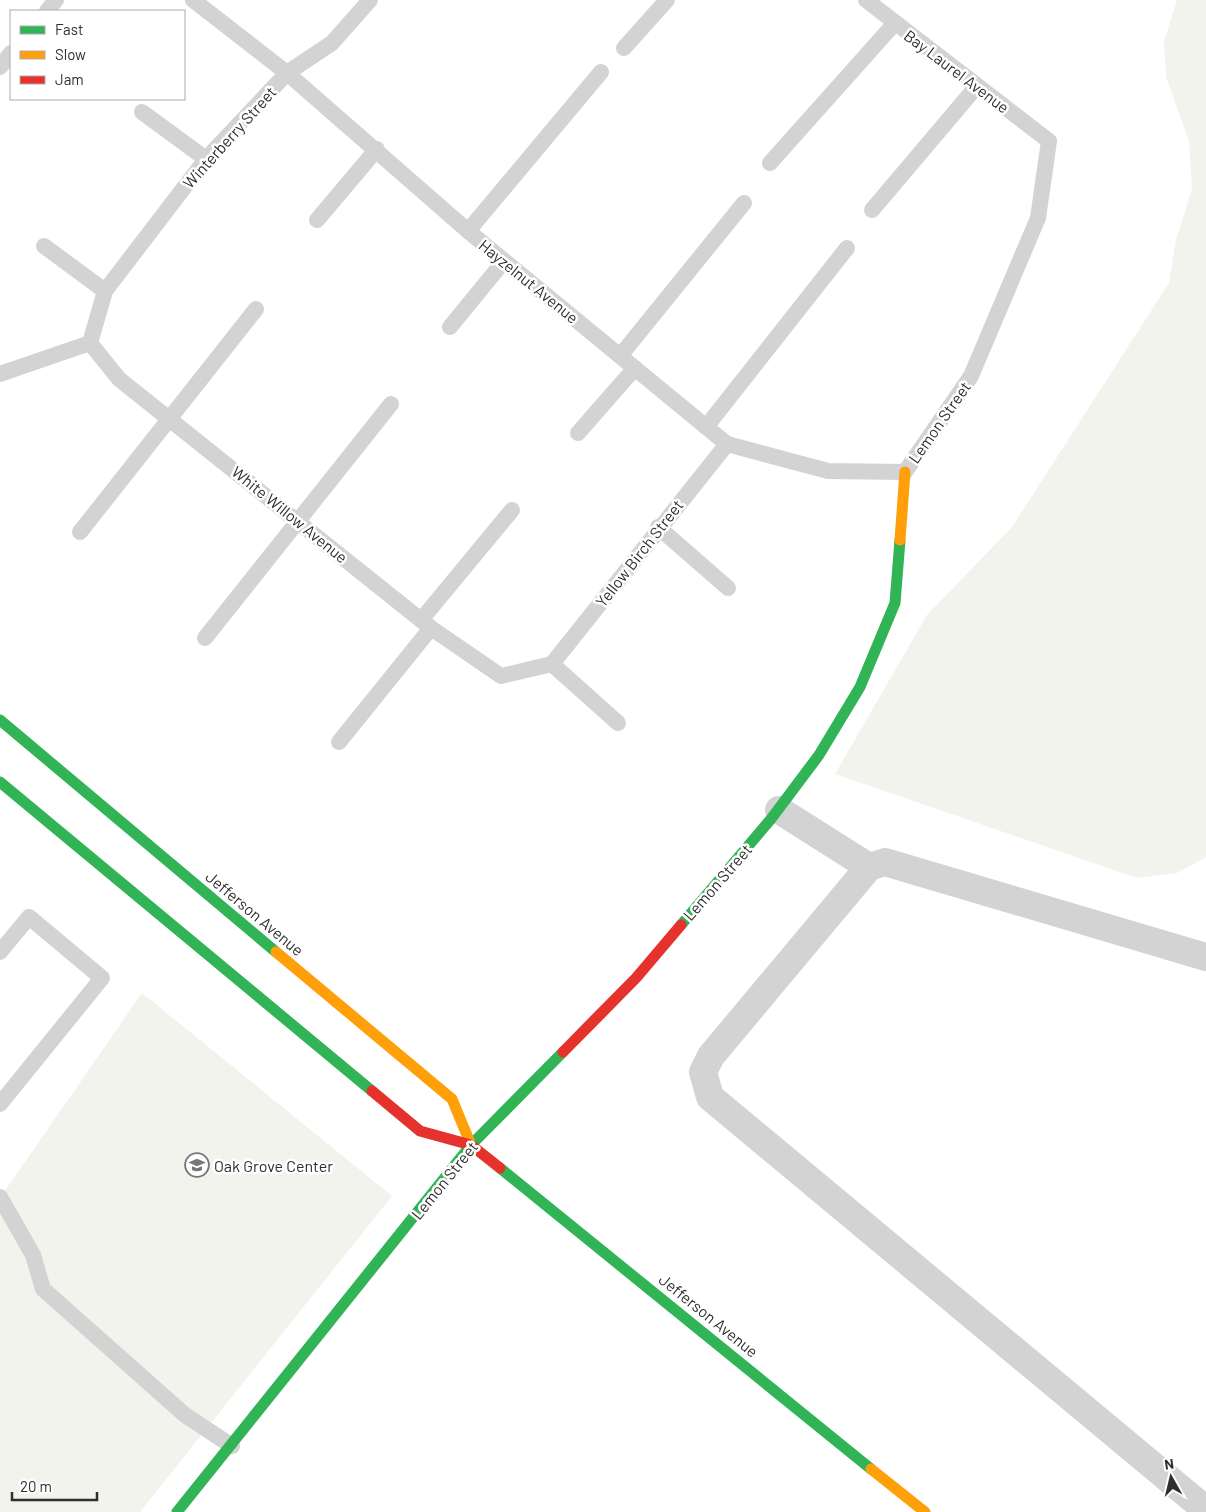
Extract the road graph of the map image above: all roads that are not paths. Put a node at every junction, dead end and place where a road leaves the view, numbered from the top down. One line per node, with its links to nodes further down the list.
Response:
1 (56, 0): 6 (lane)
2 (193, 0): 12 (lane, Hayzelnut Avenue)
3 (370, 0): 12 (lane, Winterberry Street)
4 (667, 0): 8 (lane)
5 (866, 0): 7 (lane, Bay Laurel Avenue)
6 (48, 10)
7 (895, 23): 13 (lane, Bay Laurel Avenue); 18 (lane)
8 (624, 48)
9 (10, 54): 10 (lane)
10 (0, 67)
11 (601, 72): 22 (lane)
12 (288, 73): 16 (lane, Hayzelnut Avenue); 17 (lane, Winterberry Street)
13 (977, 86): 15 (lane, Bay Laurel Avenue); 20 (lane)
14 (142, 112): 17 (lane)
15 (1049, 141): 38 (lane, Lemon Street)
16 (377, 149): 21 (lane); 22 (lane, Hayzelnut Avenue)
17 (206, 158): 26 (lane, Winterberry Street)
18 (770, 163)
19 (744, 203): 30 (lane)
20 (872, 210)
21 (317, 220)
22 (468, 231): 25 (lane, Hayzelnut Avenue)
23 (44, 246): 26 (lane)
24 (847, 248): 35 (lane)
25 (504, 261): 28 (lane); 30 (lane, Hayzelnut Avenue)
26 (105, 291): 29 (lane)
27 (256, 309): 34 (lane)
28 (450, 327)
29 (90, 343): 32 (lane); 34 (lane, White Willow Avenue)
30 (620, 356): 31 (lane, Hayzelnut Avenue)
31 (635, 368): 35 (lane, Hayzelnut Avenue); 36 (lane)
32 (0, 374)
33 (391, 404): 40 (lane)
34 (168, 418): 40 (lane, White Willow Avenue); 42 (lane)
35 (706, 427): 37 (lane, Hayzelnut Avenue)
36 (578, 433)
37 (727, 444): 38 (lane, Hayzelnut Avenue); 41 (lane, Yellow Birch Street)
38 (904, 472): 51 (main road, Lemon Street)
39 (512, 510): 44 (lane)
40 (298, 520): 44 (lane, White Willow Avenue); 45 (lane)
41 (658, 527): 43 (lane); 46 (lane, Yellow Birch Street)
42 (80, 532)
43 (728, 588)
44 (426, 624): 46 (lane, White Willow Avenue); 49 (lane)
45 (204, 638)
46 (552, 664): 48 (lane)
47 (0, 720): 56 (main road, Jefferson Avenue)
48 (618, 723)
49 (339, 742)
50 (2, 787): 56 (main road, Jefferson Avenue)
51 (778, 810): 52 (street); 56 (main road, Lemon Street)
52 (869, 867): 54 (street); 59 (street)
53 (0, 952): 55 (lane)
54 (1206, 957)
55 (0, 1104)
56 (471, 1145): 58 (main road, Lemon Street); 61 (main road, Jefferson Avenue)
57 (0, 1197): 58 (lane)
58 (232, 1446): 60 (main road, Lemon Street)
59 (1206, 1510)
60 (177, 1512)
61 (926, 1512)

